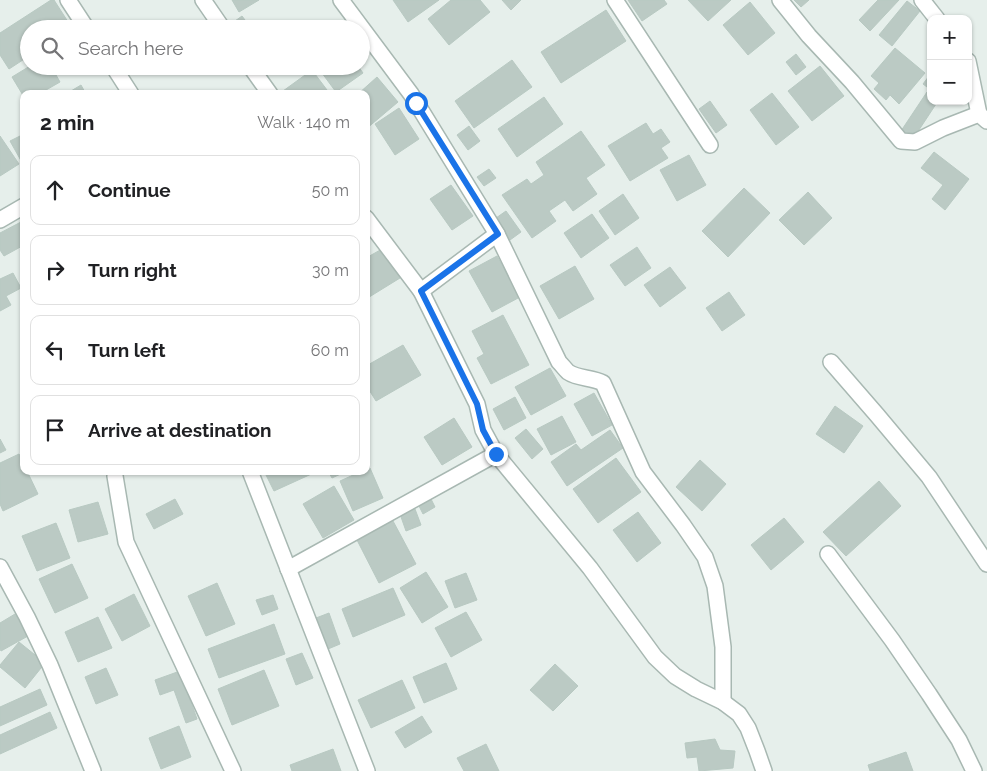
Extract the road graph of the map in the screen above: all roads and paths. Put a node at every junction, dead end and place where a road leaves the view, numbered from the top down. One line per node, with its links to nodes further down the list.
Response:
1 (68, 0): 8 (street)
2 (203, 0): 9 (street)
3 (341, 0): 10 (street)
4 (615, 0): 18 (street)
5 (780, 0): 17 (street)
6 (922, 0): 7 (street)
7 (934, 15)
8 (81, 20)
9 (217, 20)
10 (356, 20)
11 (370, 38): 22 (street)
12 (119, 75): 15 (street)
13 (256, 75): 16 (street)
14 (972, 76): 17 (street)
15 (128, 90)
16 (267, 90)
17 (983, 118)
18 (710, 145)
19 (20, 208): 20 (street)
20 (0, 220)
21 (370, 223): 23 (street)
22 (498, 234): 23 (street); 32 (street)
23 (421, 291): 25 (street)
24 (831, 362): 29 (street)
25 (496, 454): 31 (street); 32 (street)
26 (252, 475): 31 (street)
27 (115, 476): 34 (street)
28 (828, 554): 37 (street)
29 (987, 564)
30 (0, 567): 33 (street)
31 (288, 568): 35 (street)
32 (723, 702): 36 (street)
33 (93, 771)
34 (233, 771)
35 (367, 771)
36 (764, 771)
37 (974, 771)

